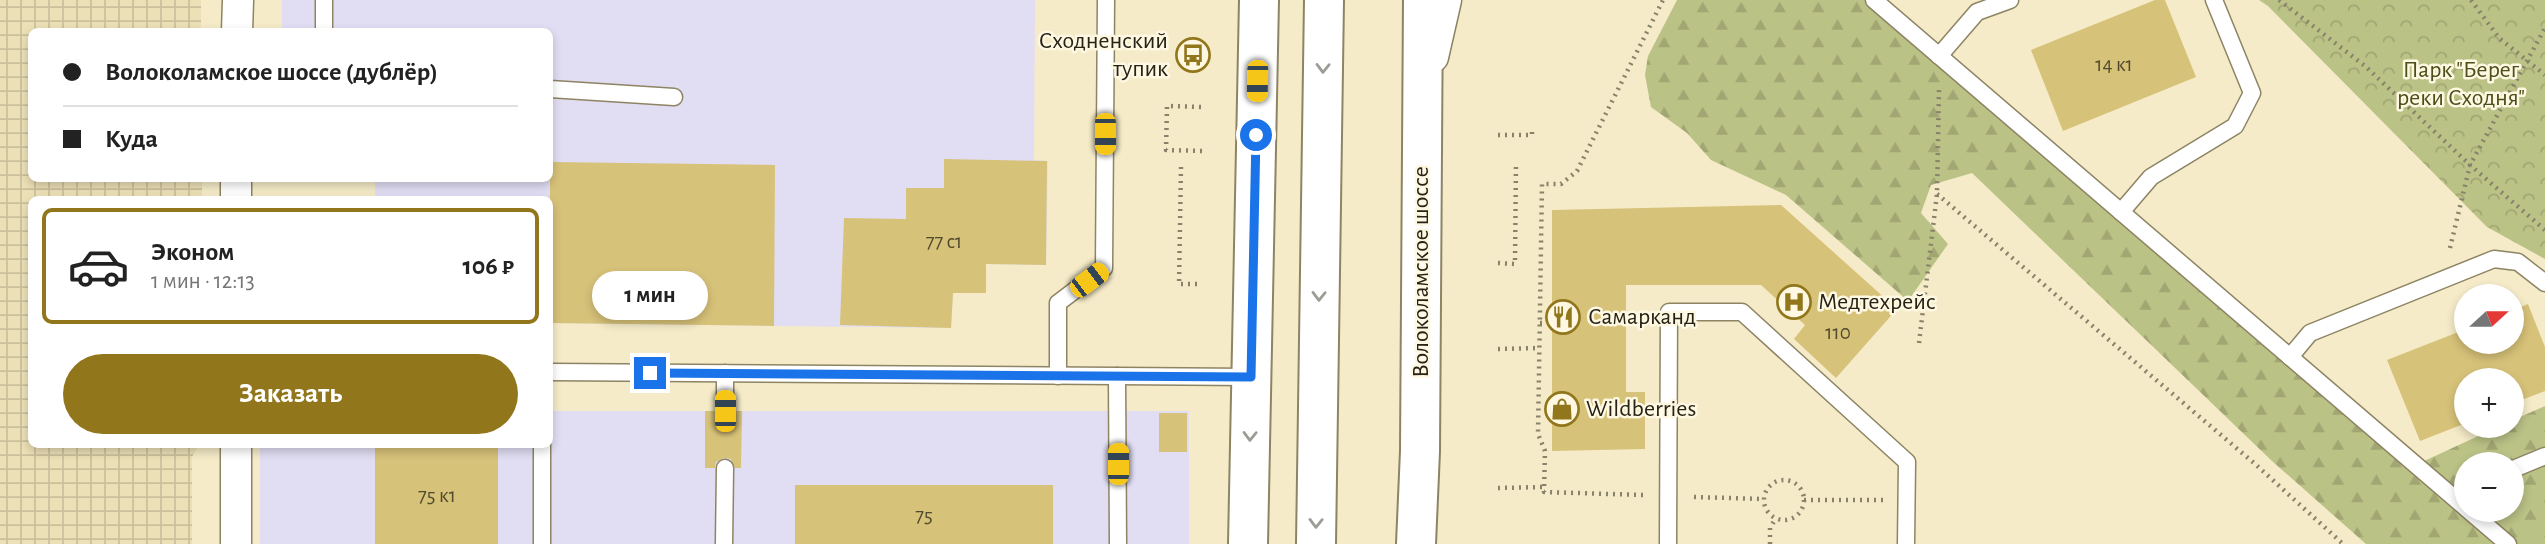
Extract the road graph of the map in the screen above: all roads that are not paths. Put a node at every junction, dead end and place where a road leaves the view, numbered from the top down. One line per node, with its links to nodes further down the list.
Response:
1 (238, 0): 11 (street)
2 (324, 0): 12 (lane)
3 (1106, 0): 22 (lane)
4 (1259, 0): 24 (main road)
5 (1324, 0): 39 (main road, one-way to 39)
6 (1423, 0): 16 (main road, Волоколамское шоссе)
7 (1446, 0): 16 (street)
8 (1874, 0): 13 (lane)
9 (2010, 0): 13 (lane)
10 (2214, 0): 17 (lane)
11 (237, 28)
12 (324, 28)
13 (1939, 56): 17 (lane)
14 (553, 89): 15 (lane)
15 (674, 97)
16 (1422, 105): 28 (main road, Волоколамское шоссе)
17 (2121, 212): 19 (lane)
18 (2545, 284): 19 (lane)
19 (2290, 357): 32 (lane)
20 (553, 372): 21 (lane)
21 (725, 373): 22 (lane); 25 (lane)
22 (1058, 376): 23 (lane)
23 (1117, 376): 24 (lane); 37 (lane)
24 (1251, 377): 38 (main road, one-way to 38)
25 (725, 411)
26 (236, 448): 34 (street)
27 (542, 448): 35 (lane)
28 (1420, 451): 40 (main road, Волоколамское шоссе); 41 (main road)
29 (2545, 456): 30 (lane)
30 (2524, 465)
31 (725, 468): 36 (lane)
32 (2454, 499)
33 (2482, 522): 44 (lane)
34 (236, 544)
35 (542, 544)
36 (724, 544)
37 (1118, 544)
38 (1248, 544)
39 (1315, 544)
40 (1416, 544)
41 (1426, 544)
42 (1668, 544): 43 (lane)
43 (1906, 544)
44 (2508, 544)

